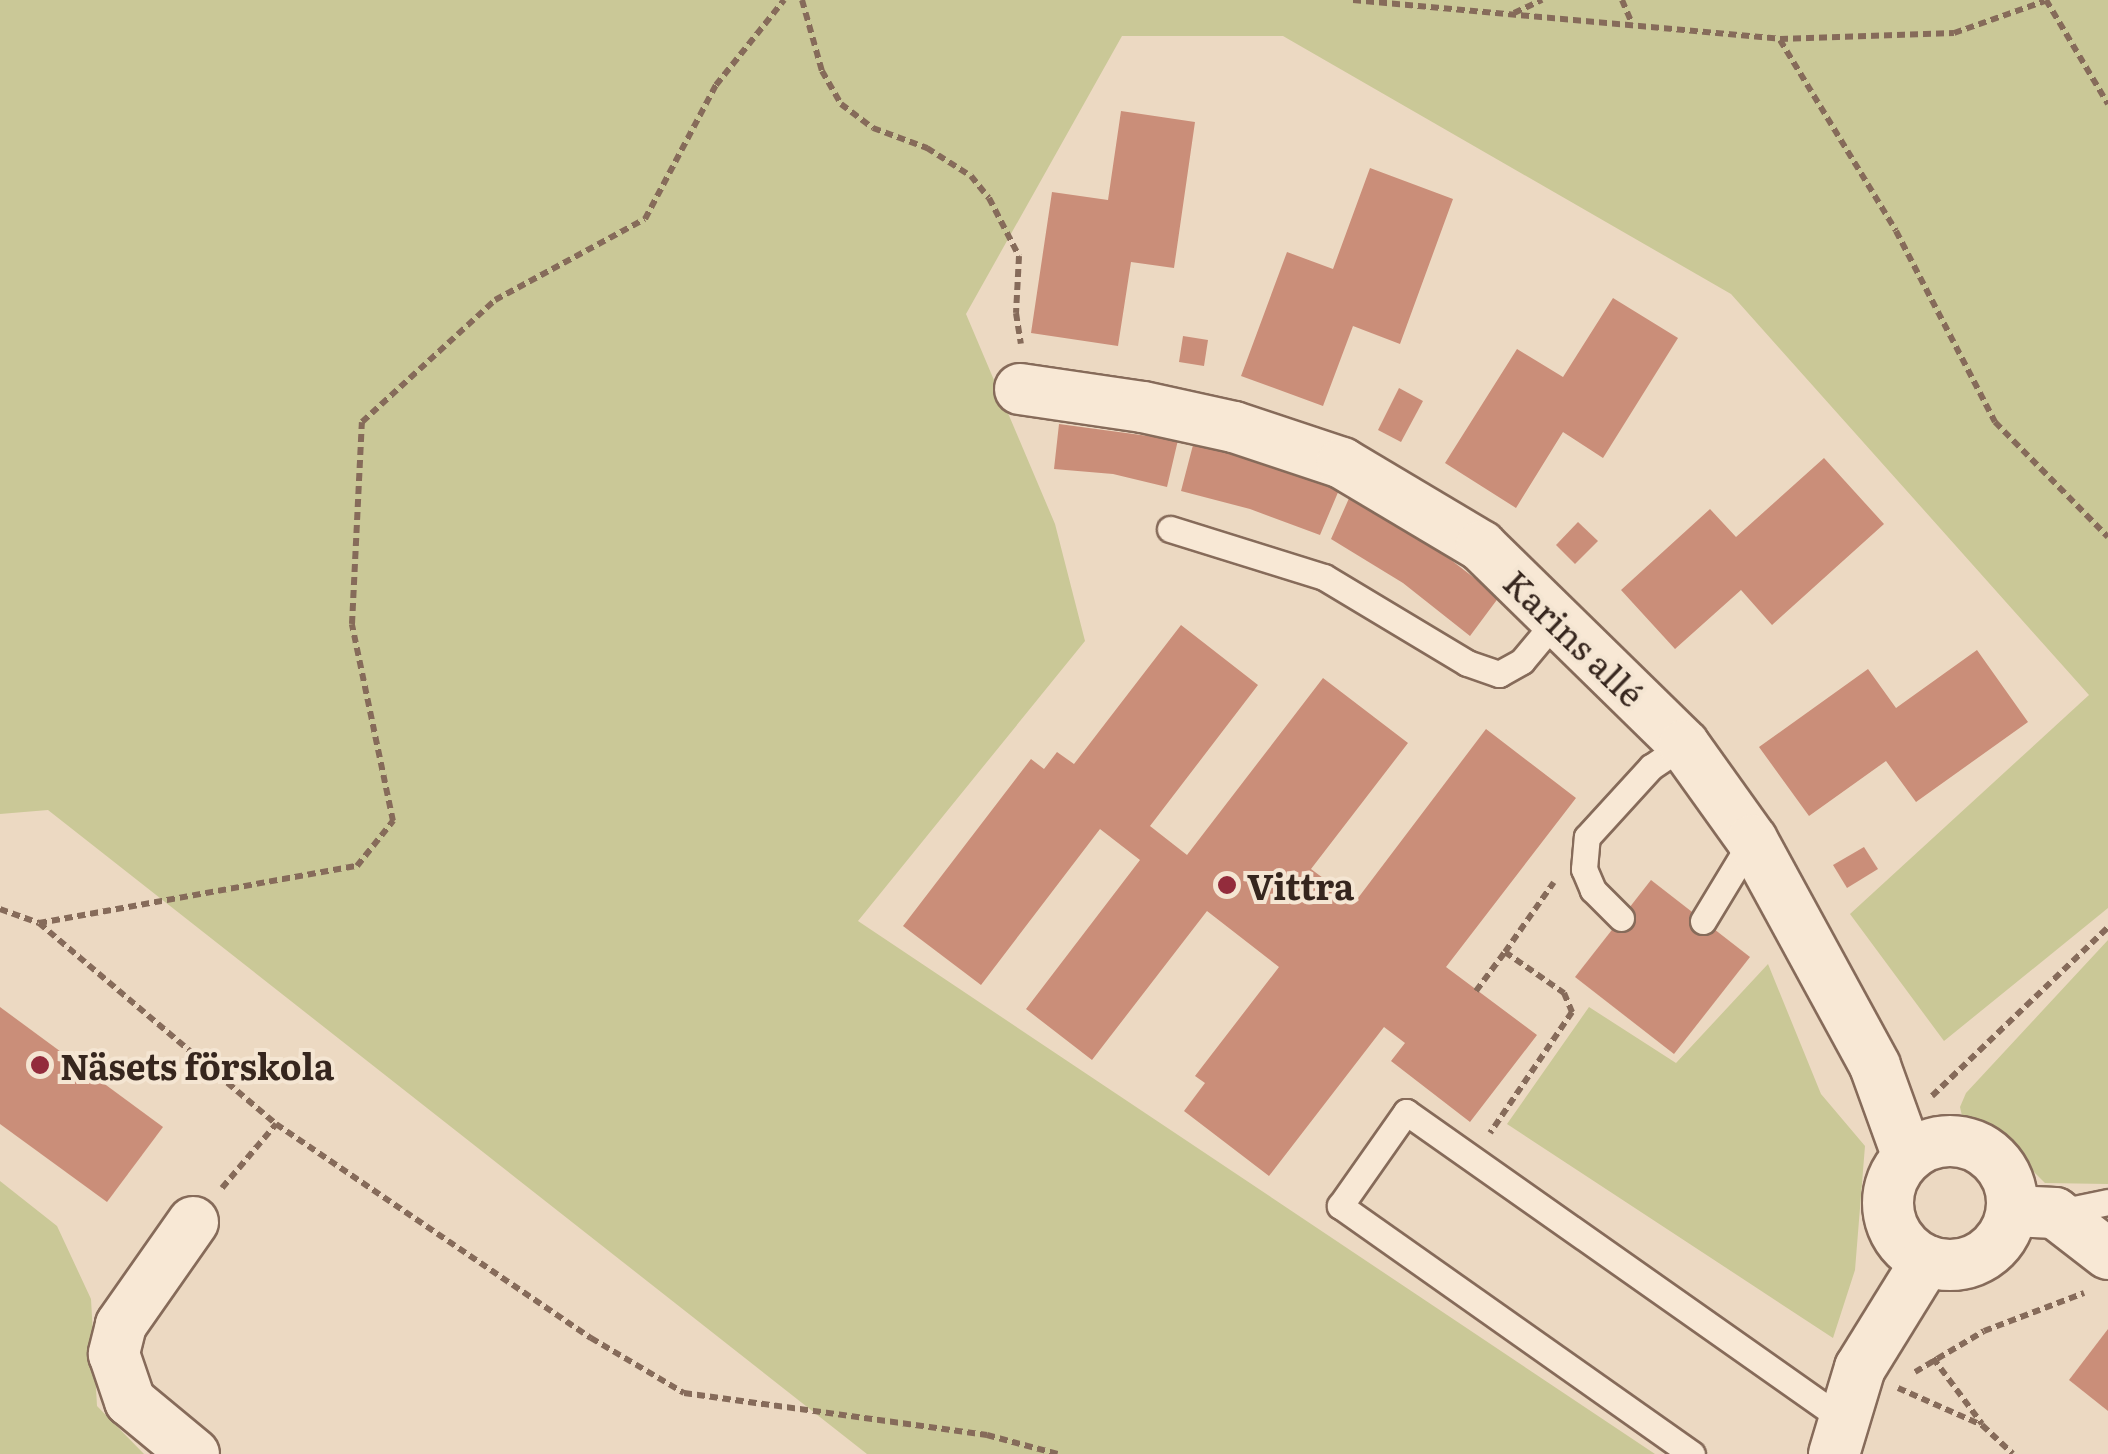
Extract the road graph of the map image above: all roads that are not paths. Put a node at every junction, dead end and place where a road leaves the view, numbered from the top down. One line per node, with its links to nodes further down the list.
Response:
1 (1020, 389): 3 (street, Karins allé)
2 (1170, 528): 3 (lane)
3 (1558, 618): 4 (street, Karins allé)
4 (1684, 746): 5 (street, Karins allé); 6 (lane)
5 (1752, 840): 7 (lane); 8 (street, Karins allé)
6 (1621, 918)
7 (1704, 921)
8 (1902, 1140): 10 (street); 12 (street)
9 (2108, 1202): 10 (lane)
10 (2034, 1212): 12 (street); 13 (street)
11 (193, 1222): 15 (street)
12 (1926, 1261): 14 (street)
13 (2099, 1272)
14 (1840, 1437): 16 (lane)
15 (194, 1454)
16 (1692, 1454)

